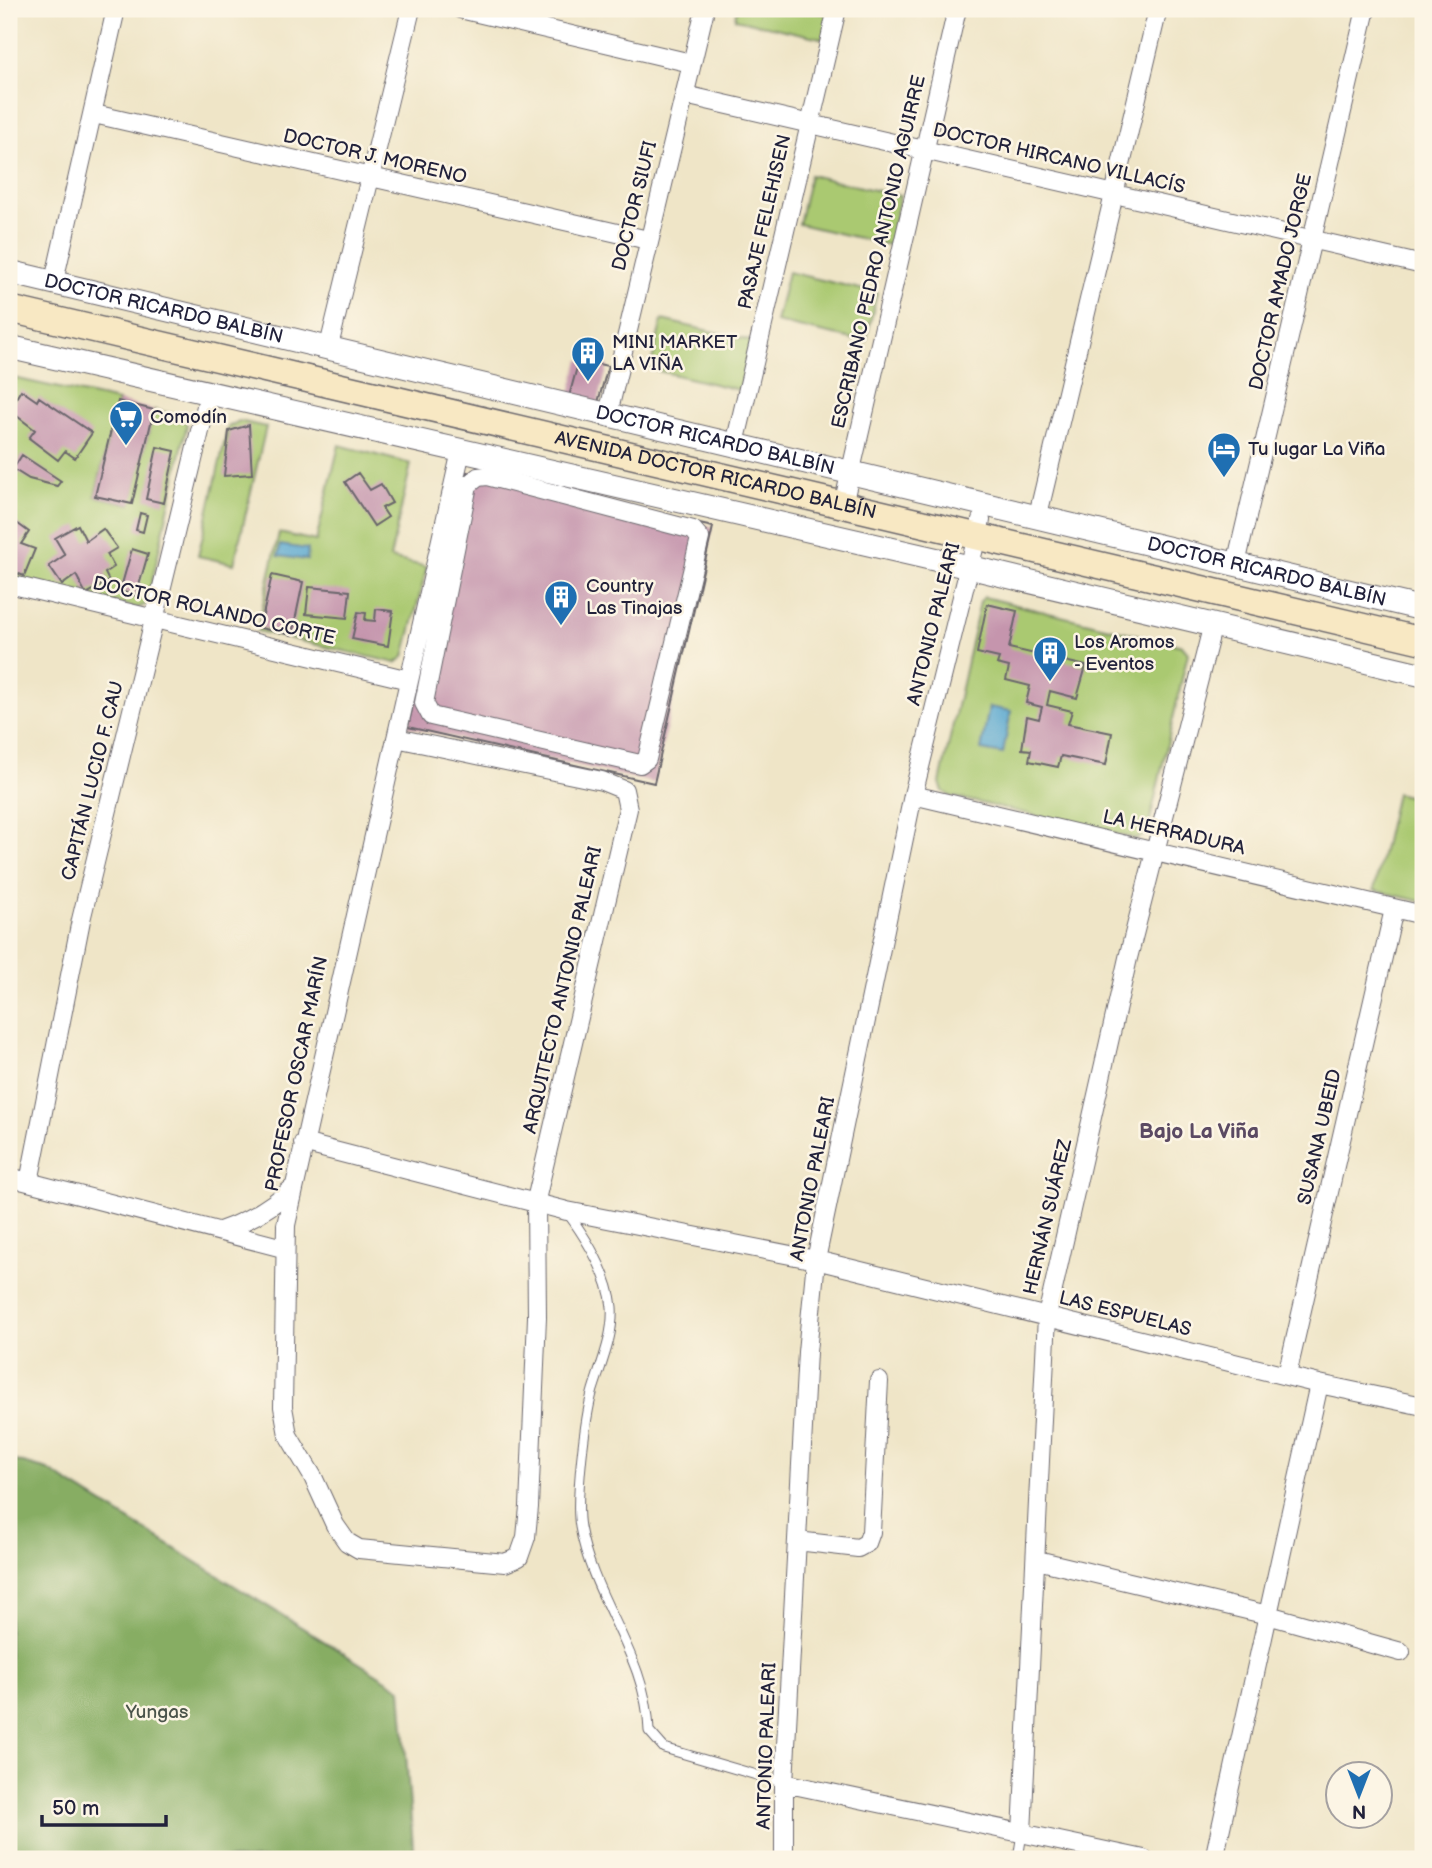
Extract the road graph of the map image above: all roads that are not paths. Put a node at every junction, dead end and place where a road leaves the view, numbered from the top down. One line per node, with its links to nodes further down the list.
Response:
1 (116, 9): 11 (street)
2 (411, 9): 14 (street)
3 (460, 9): 9 (street)
4 (705, 9): 9 (street, DOCTOR SIUFI)
5 (837, 9): 12 (street, PASAJE FELEHISEN)
6 (957, 9): 13 (street, ESCRIBANO PEDRO ANTONIO AGUIRRE)
7 (1158, 9): 15 (street)
8 (1366, 9): 16 (street, DOCTOR AMADO JORGE)
9 (691, 63): 10 (street, DOCTOR SIUFI)
10 (685, 95): 12 (street, DOCTOR HIRCANO VILLACÍS); 17 (street, DOCTOR SIUFI)
11 (94, 114): 14 (street, DOCTOR J. MORENO); 20 (street)
12 (810, 124): 13 (street, DOCTOR HIRCANO VILLACÍS); 27 (street, PASAJE FELEHISEN)
13 (926, 151): 15 (street, DOCTOR HIRCANO VILLACÍS); 29 (street, ESCRIBANO PEDRO ANTONIO AGUIRRE)
14 (371, 178): 17 (street, DOCTOR J. MORENO); 23 (street)
15 (1116, 192): 16 (street, DOCTOR HIRCANO VILLACÍS); 31 (street)
16 (1312, 239): 18 (street, DOCTOR HIRCANO VILLACÍS); 33 (street, DOCTOR AMADO JORGE)
17 (648, 240): 26 (street, DOCTOR SIUFI)
18 (1423, 265)
19 (9, 272): 20 (street, DOCTOR RICARDO BALBÍN)
20 (54, 282): 23 (street, DOCTOR RICARDO BALBÍN)
21 (9, 294): 29 (main road, AVENIDA DOCTOR RICARDO BALBÍN)
22 (9, 309): 29 (main road, AVENIDA DOCTOR RICARDO BALBÍN)
23 (330, 346): 26 (street, DOCTOR RICARDO BALBÍN)
24 (9, 347): 25 (street)
25 (209, 394): 28 (street); 37 (street, CAPITÁN LUCIO F. CAU)
26 (608, 415): 27 (street, DOCTOR RICARDO BALBÍN)
27 (735, 444): 29 (street, DOCTOR RICARDO BALBÍN)
28 (461, 451): 30 (street); 42 (street, PROFESOR OSCAR MARÍN)
29 (846, 489): 31 (street, DOCTOR RICARDO BALBÍN); 32 (main road, AVENIDA DOCTOR RICARDO BALBÍN)
30 (590, 492): 30 (street); 34 (street)
31 (1037, 519): 33 (street, DOCTOR RICARDO BALBÍN)
32 (979, 528): 34 (street, ANTONIO PALEARI); 39 (main road, AVENIDA DOCTOR RICARDO BALBÍN); 40 (main road, AVENIDA DOCTOR RICARDO BALBÍN)
33 (1236, 564): 36 (street, DOCTOR RICARDO BALBÍN)
34 (969, 567): 38 (street); 44 (street, ANTONIO PALEARI)
35 (9, 584): 37 (street, DOCTOR ROLANDO CORTE)
36 (1423, 609)
37 (154, 617): 42 (street, DOCTOR ROLANDO CORTE); 50 (street, CAPITÁN LUCIO F. CAU)
38 (1213, 624): 41 (street); 45 (street, HERNÁN SUÁREZ)
39 (1423, 624)
40 (1423, 641)
41 (1423, 675)
42 (409, 680): 43 (street, PROFESOR OSCAR MARÍN)
43 (396, 738): 48 (street, PROFESOR OSCAR MARÍN); 52 (street, ARQUITECTO ANTONIO PALEARI)
44 (914, 795): 45 (street, LA HERRADURA); 56 (street, ANTONIO PALEARI)
45 (1155, 850): 46 (street, LA HERRADURA); 57 (street, HERNÁN SUÁREZ)
46 (1394, 909): 47 (street, LA HERRADURA); 58 (street, SUSANA UBEID)
47 (1423, 915)
48 (303, 1143): 51 (street, PROFESOR OSCAR MARÍN); 52 (street, LAS ESPUELAS)
49 (9, 1177): 50 (street)
50 (29, 1182): 54 (street)
51 (294, 1187): 54 (street); 55 (street, PROFESOR OSCAR MARÍN)
52 (536, 1200): 53 (street, LAS ESPUELAS); 64 (street, ARQUITECTO ANTONIO PALEARI)
53 (567, 1210): 56 (street, LAS ESPUELAS); 67 (lane)
54 (220, 1231): 55 (street)
55 (283, 1248): 64 (street, PROFESOR OSCAR MARÍN)
56 (816, 1261): 57 (street, LAS ESPUELAS); 62 (street, ANTONIO PALEARI)
57 (1047, 1316): 58 (street, LAS ESPUELAS); 63 (street, HERNÁN SUÁREZ)
58 (1287, 1375): 60 (street, LAS ESPUELAS)
59 (879, 1381): 62 (street)
60 (1319, 1384): 61 (street, LAS ESPUELAS); 65 (street)
61 (1423, 1406)
62 (797, 1541): 67 (street, ANTONIO PALEARI)
63 (1037, 1560): 65 (street); 68 (street, HERNÁN SUÁREZ)
64 (505, 1563)
65 (1268, 1615): 66 (street); 72 (street)
66 (1401, 1652)
67 (784, 1783): 68 (street); 69 (street, ANTONIO PALEARI)
68 (1022, 1833): 70 (lane); 71 (street)
69 (784, 1859)
70 (1018, 1859)
71 (1144, 1859)
72 (1214, 1859)

